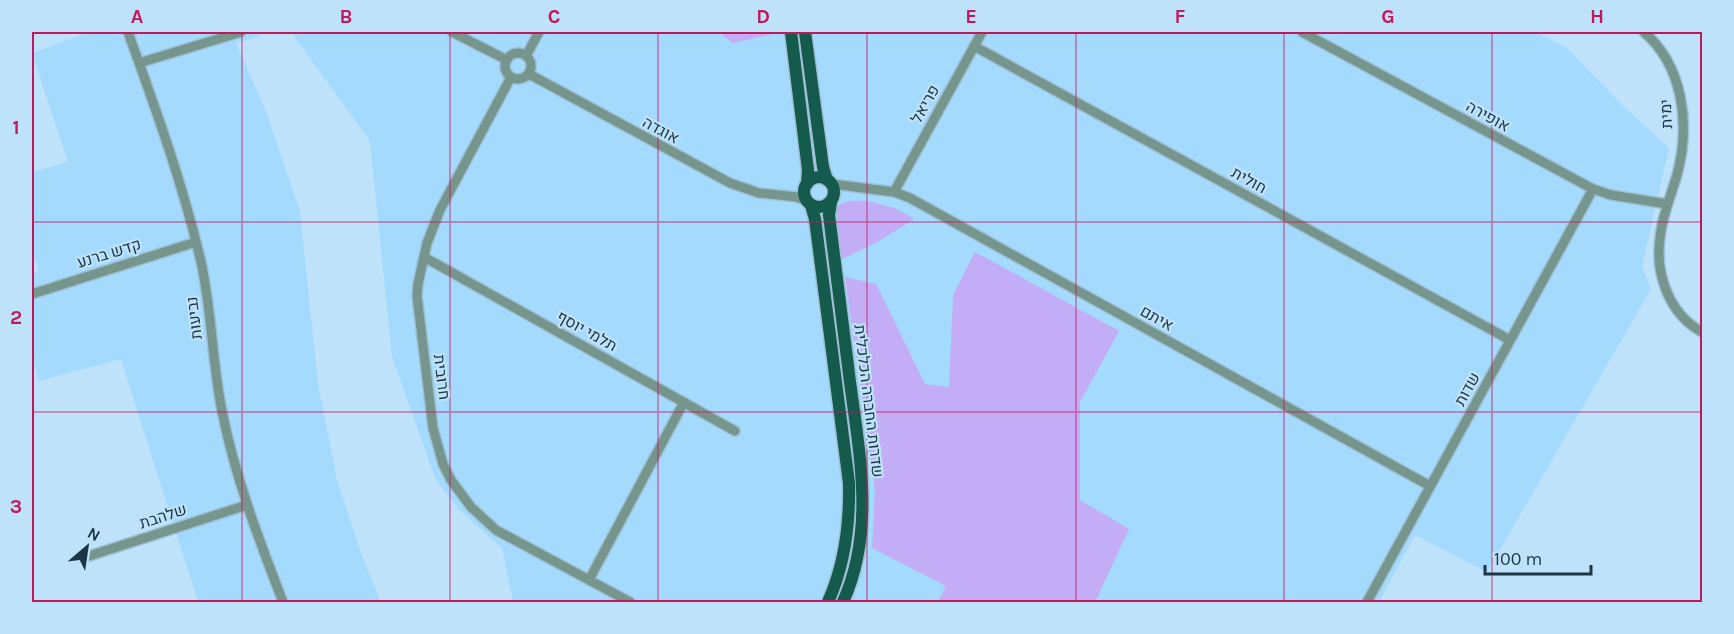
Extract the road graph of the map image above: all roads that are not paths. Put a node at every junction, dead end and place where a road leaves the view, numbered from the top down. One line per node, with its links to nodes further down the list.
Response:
1 (128, 32): 13 (street, נביעות)
2 (241, 32): 13 (street)
3 (452, 32): 12 (street)
4 (539, 32): 11 (street)
5 (791, 32): 20 (main road, שדרות החברה הכלכלית)
6 (805, 32): 16 (main road)
7 (982, 32): 10 (street, פריאל)
8 (1302, 32): 18 (street, אופירה)
9 (1644, 32): 22 (street, ימית)
10 (974, 46): 19 (street, פריאל); 27 (street, חולית)
11 (526, 56): 12 (street); 14 (street)
12 (507, 60): 15 (street)
13 (139, 63): 23 (street, נביעות)
14 (529, 74): 15 (street); 20 (street, אוגדה)
15 (511, 77): 24 (street, חרובית)
16 (829, 182): 17 (street, איתם); 20 (main road); 21 (main road)
17 (865, 188): 19 (street, איתם); 21 (street, איתם)
18 (1593, 189): 22 (street, אופירה); 27 (street, שדות)
19 (894, 192): 30 (street, איתם)
20 (807, 195): 21 (main road); 36 (main road, שדרות החברה הכלכלית)
21 (832, 200): 37 (main road, שדרות החברה הכלכלית)
22 (1667, 204): 26 (street, ימית)
23 (196, 242): 25 (street, קדש ברנע); 31 (street, נביעות)
24 (424, 257): 28 (street, תלמי יוסף); 33 (street, חרובית)
25 (32, 294)
26 (1702, 332)
27 (1510, 340): 30 (street, שדות)
28 (684, 402): 29 (street, תלמי יוסף); 33 (street)
29 (735, 431)
30 (1430, 486): 38 (street, שדות)
31 (247, 505): 32 (street, שלהבת); 34 (street, נביעות)
32 (89, 556)
33 (590, 580): 35 (street, חרובית)
34 (283, 603)
35 (630, 603)
36 (828, 603)
37 (843, 603)
38 (1366, 603)

